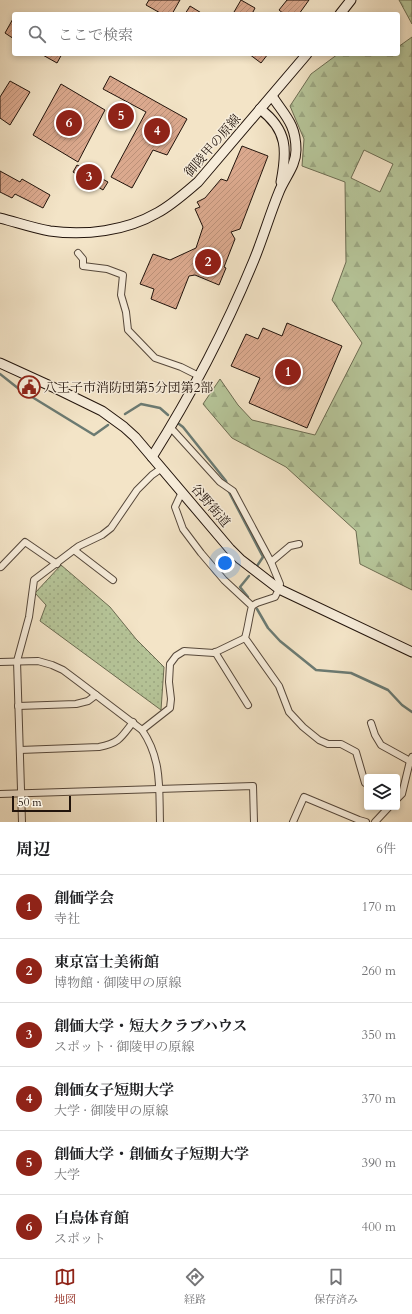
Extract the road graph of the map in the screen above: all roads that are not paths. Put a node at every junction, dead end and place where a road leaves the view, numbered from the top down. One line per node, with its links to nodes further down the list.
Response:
1 (352, 0): 2 (street)
2 (342, 12)
3 (305, 56): 4 (street, 御陵甲の原線)
4 (272, 96): 5 (street, 御陵甲の原線); 6 (street)
5 (260, 109): 6 (street); 7 (street, 御陵甲の原線)
6 (280, 190): 10 (street)
7 (0, 218)
8 (78, 253): 10 (street)
9 (0, 363): 12 (street, 谷野街道)
10 (199, 376): 11 (street)
11 (171, 428): 12 (street); 17 (street)
12 (152, 457): 13 (street, 谷野街道)
13 (162, 468): 14 (street, 谷野街道); 16 (street)
14 (182, 492): 21 (street, 谷野街道); 22 (street)
15 (299, 544): 17 (street)
16 (74, 550): 18 (street); 20 (street)
17 (271, 562): 21 (street)
18 (57, 564): 19 (street); 26 (street)
19 (1, 567)
20 (113, 580)
21 (279, 589): 22 (street); 25 (street, 谷野街道)
22 (252, 606): 23 (street)
23 (245, 638): 24 (street); 36 (street)
24 (215, 652): 29 (street); 33 (street)
25 (412, 652)
26 (16, 661): 27 (street); 28 (street); 30 (street)
27 (0, 662)
28 (96, 695): 30 (street); 31 (street)
29 (248, 705)
30 (18, 706): 34 (street)
31 (133, 722): 33 (street); 34 (street)
32 (371, 724): 35 (street)
33 (142, 730): 37 (street)
34 (20, 750): 38 (street)
35 (411, 759): 39 (street)
36 (364, 779)
37 (159, 789): 38 (street); 43 (street); 44 (street)
38 (22, 793): 40 (street); 42 (street)
39 (400, 793)
40 (0, 794)
41 (386, 810): 47 (street)
42 (22, 822)
43 (160, 822)
44 (254, 822)
45 (293, 822): 46 (street)
46 (366, 822)
47 (375, 822)

